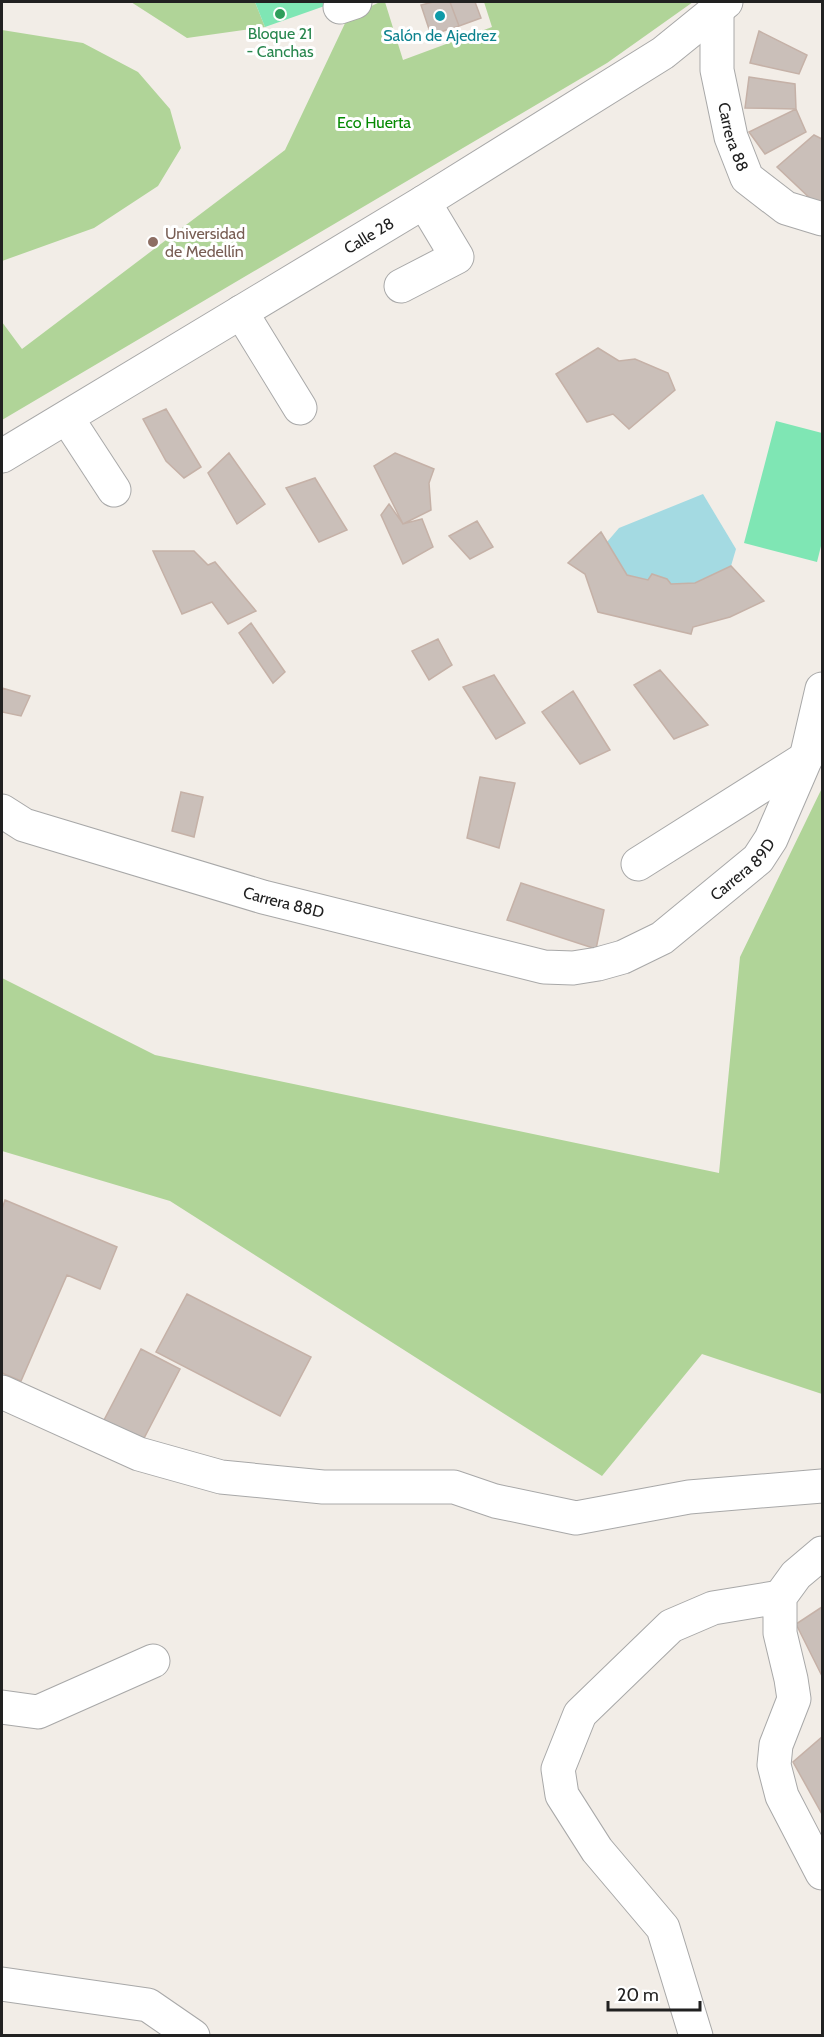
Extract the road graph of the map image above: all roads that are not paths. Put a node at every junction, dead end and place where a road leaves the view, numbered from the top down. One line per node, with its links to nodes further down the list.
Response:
1 (722, 4): 2 (street, Calle 28); 3 (street, Carrera 88)
2 (424, 202): 4 (street); 5 (street, Calle 28)
3 (822, 219)
4 (401, 286)
5 (241, 312): 6 (street); 7 (street, Calle 28)
6 (300, 408)
7 (67, 418): 8 (street, Calle 28); 9 (street)
8 (2, 456)
9 (114, 490)
10 (822, 689): 11 (street, Carrera 89D)
11 (806, 758): 13 (street); 14 (street, Carrera 89D)
12 (2, 811): 14 (street, Carrera 88D)
13 (638, 864)
14 (573, 968)
15 (2, 1392): 16 (street)
16 (822, 1486)
17 (822, 1553): 18 (street)
18 (780, 1597): 21 (street); 24 (street)
19 (153, 1661): 20 (street)
20 (2, 1707)
21 (822, 1873)
22 (2, 1984): 23 (street)
23 (193, 2036)
24 (696, 2036)

